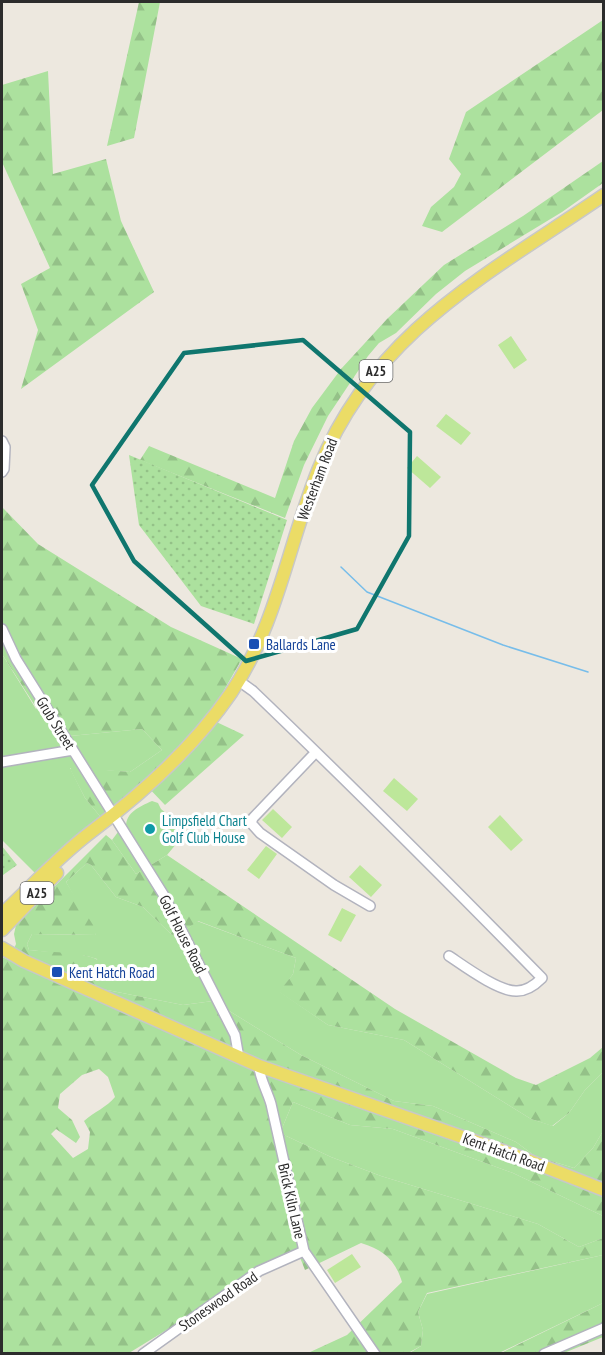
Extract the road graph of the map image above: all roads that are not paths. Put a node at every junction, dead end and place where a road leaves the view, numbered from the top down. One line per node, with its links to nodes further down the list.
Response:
1 (603, 195): 5 (main road, Westerham Road / A25)
2 (2, 441): 3 (street)
3 (2, 472)
4 (2, 629): 6 (street, Grub Street)
5 (239, 681): 7 (street); 9 (main road, Westerham Road / A25)
6 (73, 750): 8 (street); 9 (street, Grub Street)
7 (316, 752): 10 (street); 14 (street)
8 (2, 762)
9 (110, 819): 11 (main road, Westerham Road); 12 (main road, Westerham Road / A25); 15 (street, Golf House Road)
10 (370, 906)
11 (2, 914)
12 (2, 932): 13 (main road, Kent Hatch Road)
13 (3, 951): 15 (main road, Kent Hatch Road)
14 (449, 956)
15 (239, 1058): 16 (main road, Kent Hatch Road)
16 (259, 1066): 17 (main road, Kent Hatch Road); 18 (street, Brick Kiln Lane)
17 (603, 1190)
18 (300, 1252): 20 (street, Stoneswood Road); 21 (street, Brick Kiln Lane)
19 (603, 1328): 22 (street)
20 (143, 1353)
21 (375, 1353)
22 (544, 1353)

